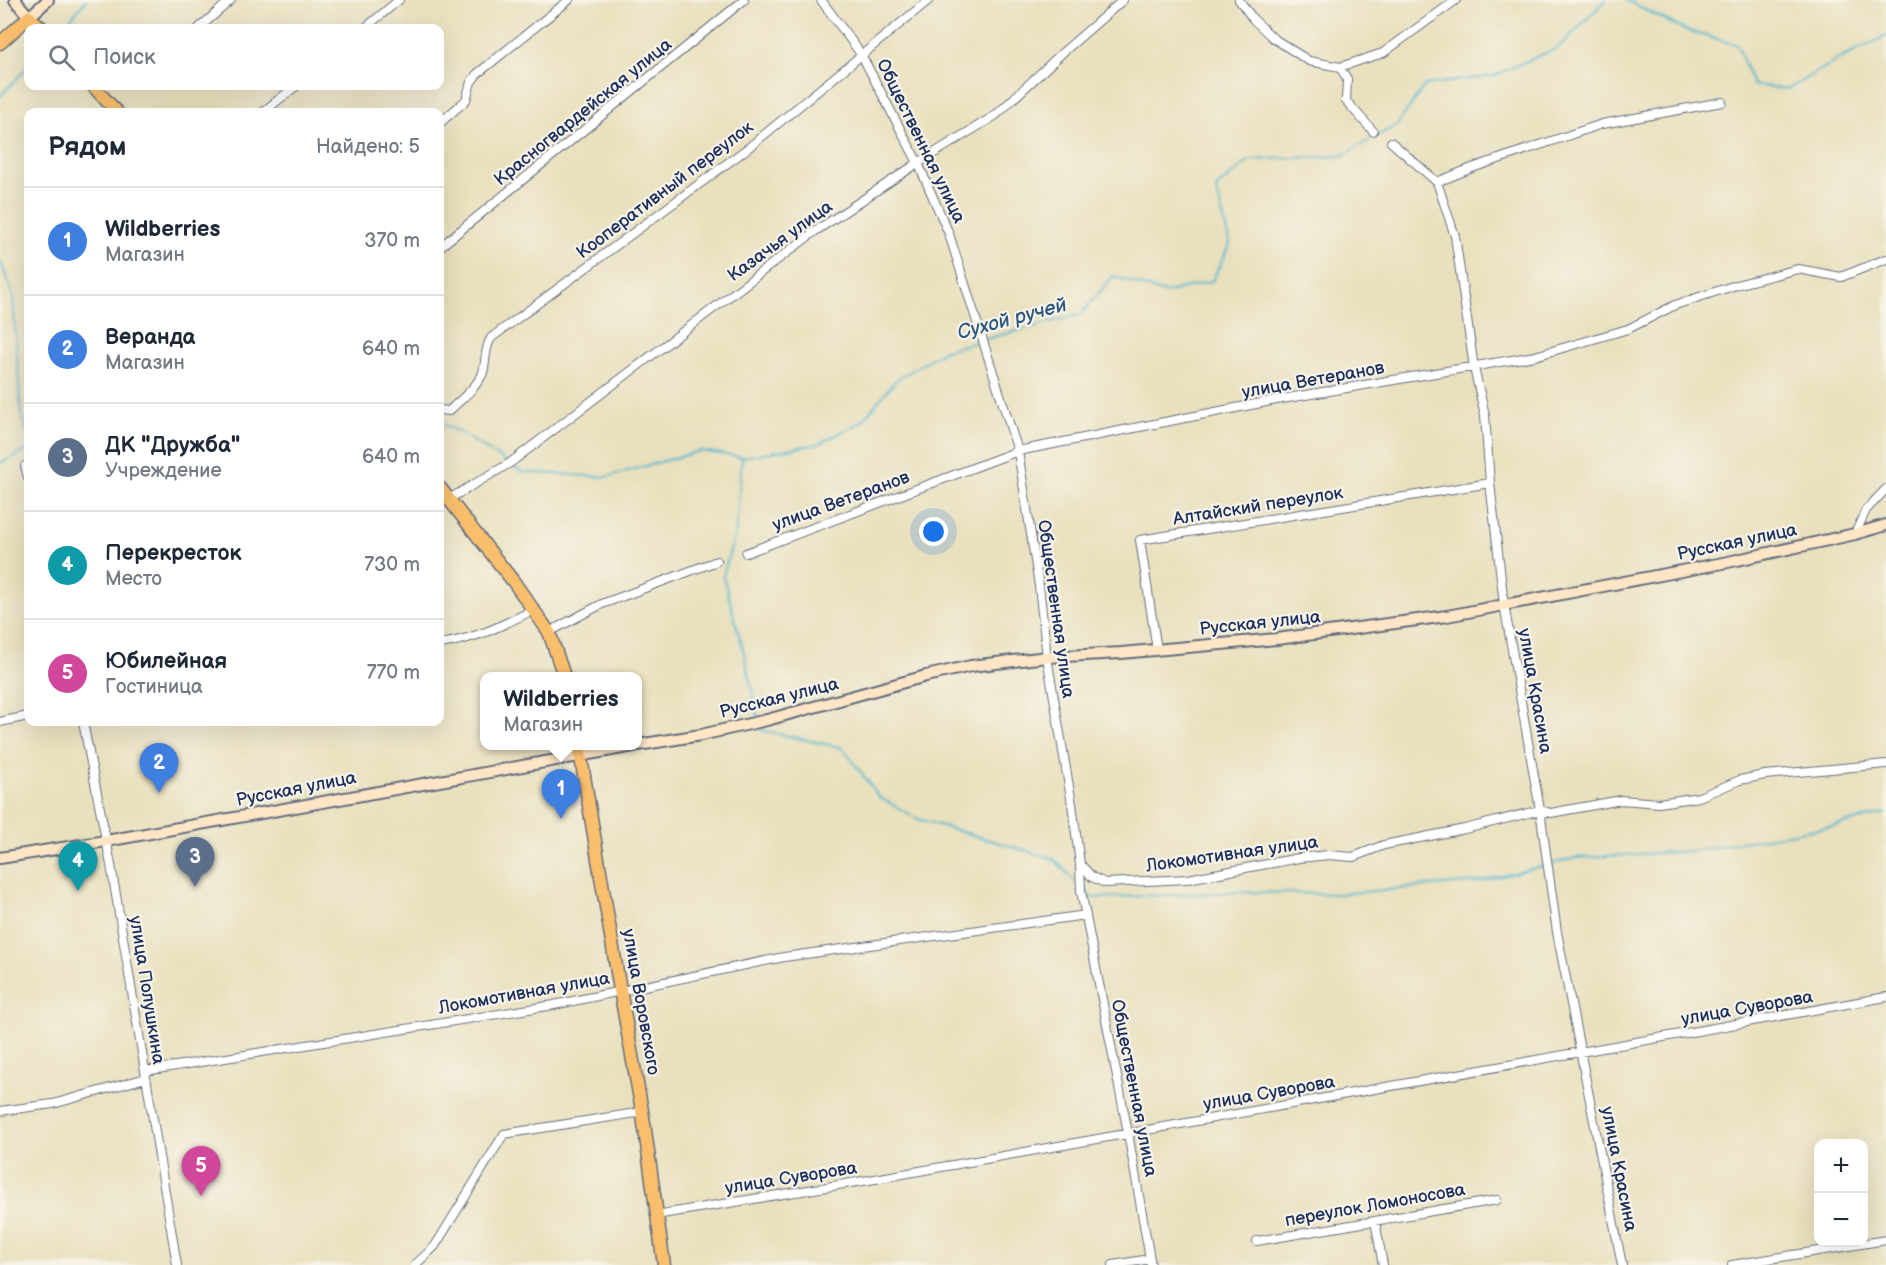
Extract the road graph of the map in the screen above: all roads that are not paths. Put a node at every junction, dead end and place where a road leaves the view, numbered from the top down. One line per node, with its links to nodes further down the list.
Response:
1 (15, 0): 12 (street)
2 (48, 0): 12 (street)
3 (231, 0): 14 (street)
4 (399, 0): 15 (street)
5 (569, 0): 24 (street)
6 (744, 0): 29 (street, Красногвардейская улица)
7 (822, 0): 17 (street, Общественная улица)
8 (929, 0): 17 (street, Кооперативный переулок)
9 (1123, 0): 27 (street, Казачья улица)
10 (1239, 0): 18 (street)
11 (1456, 0): 18 (street)
12 (29, 16): 13 (main road); 16 (main road)
13 (38, 24)
14 (204, 24)
15 (370, 24)
16 (0, 43)
17 (861, 54): 27 (street, Общественная улица); 32 (street, Кооперативный переулок)
18 (1340, 68): 25 (street)
19 (97, 90): 22 (main road)
20 (291, 90): 23 (street)
21 (1722, 102): 28 (street)
22 (113, 108)
23 (268, 108)
24 (444, 119)
25 (1373, 131)
26 (1390, 142): 28 (street)
27 (918, 163): 33 (street, Общественная улица); 37 (street, Казачья улица)
28 (1437, 182): 31 (street, улица Красина)
29 (444, 244)
30 (1886, 259): 31 (street, улица Ветеранов)
31 (1473, 368): 33 (street, улица Ветеранов); 34 (street, улица Красина)
32 (444, 410)
33 (1018, 451): 40 (street, улица Ветеранов); 47 (street, Общественная улица)
34 (1490, 483): 42 (street, улица Красина); 46 (street, Алтайский переулок)
35 (1886, 489): 39 (street)
36 (444, 493): 37 (main road)
37 (449, 499): 43 (main road)
38 (1886, 525): 39 (street, Русская улица)
39 (1854, 534): 42 (street, Русская улица)
40 (746, 553)
41 (717, 561): 44 (street)
42 (1504, 603): 46 (street, Русская улица); 55 (street, улица Красина)
43 (533, 610): 44 (main road); 45 (street)
44 (549, 632): 48 (main road)
45 (444, 643)
46 (1157, 650): 47 (street, Русская улица)
47 (1047, 657): 52 (street, Русская улица); 58 (street, Общественная улица)
48 (563, 672)
49 (24, 717): 50 (street)
50 (0, 722)
51 (84, 726): 56 (street, улица Полушкина)
52 (642, 744)
53 (580, 750): 56 (street, Русская улица); 60 (main road, улица Воровского)
54 (1886, 764): 55 (street, Локомотивная улица)
55 (1540, 810): 58 (street, Локомотивная улица); 62 (street, улица Красина)
56 (106, 841): 57 (street, Русская улица); 63 (street, улица Полушкина)
57 (0, 858)
58 (1080, 864): 59 (street, Общественная улица)
59 (1086, 915): 60 (street, Локомотивная улица); 66 (street, Общественная улица)
60 (620, 990): 63 (street, Локомотивная улица); 65 (main road, улица Воровского)
61 (1886, 997): 62 (street, улица Суворова)
62 (1581, 1052): 66 (street, улица Суворова); 78 (street, улица Красина)
63 (146, 1075): 64 (street, Локомотивная улица); 73 (street, улица Полушкина)
64 (0, 1111)
65 (642, 1112): 68 (main road, улица Воровского); 74 (street)
66 (1128, 1133): 68 (street, улица Суворова); 72 (street, Общественная улица)
67 (1497, 1200): 69 (street, переулок Ломоносова)
68 (656, 1215): 75 (main road, улица Воровского)
69 (1375, 1221): 71 (street, переулок Ломоносова); 77 (street)
70 (1886, 1239): 79 (street)
71 (1257, 1241)
72 (1150, 1262): 76 (street, Общественная улица)
73 (177, 1265)
74 (415, 1265)
75 (664, 1265)
76 (1113, 1265)
77 (1383, 1265)
78 (1622, 1265)
79 (1732, 1265)

